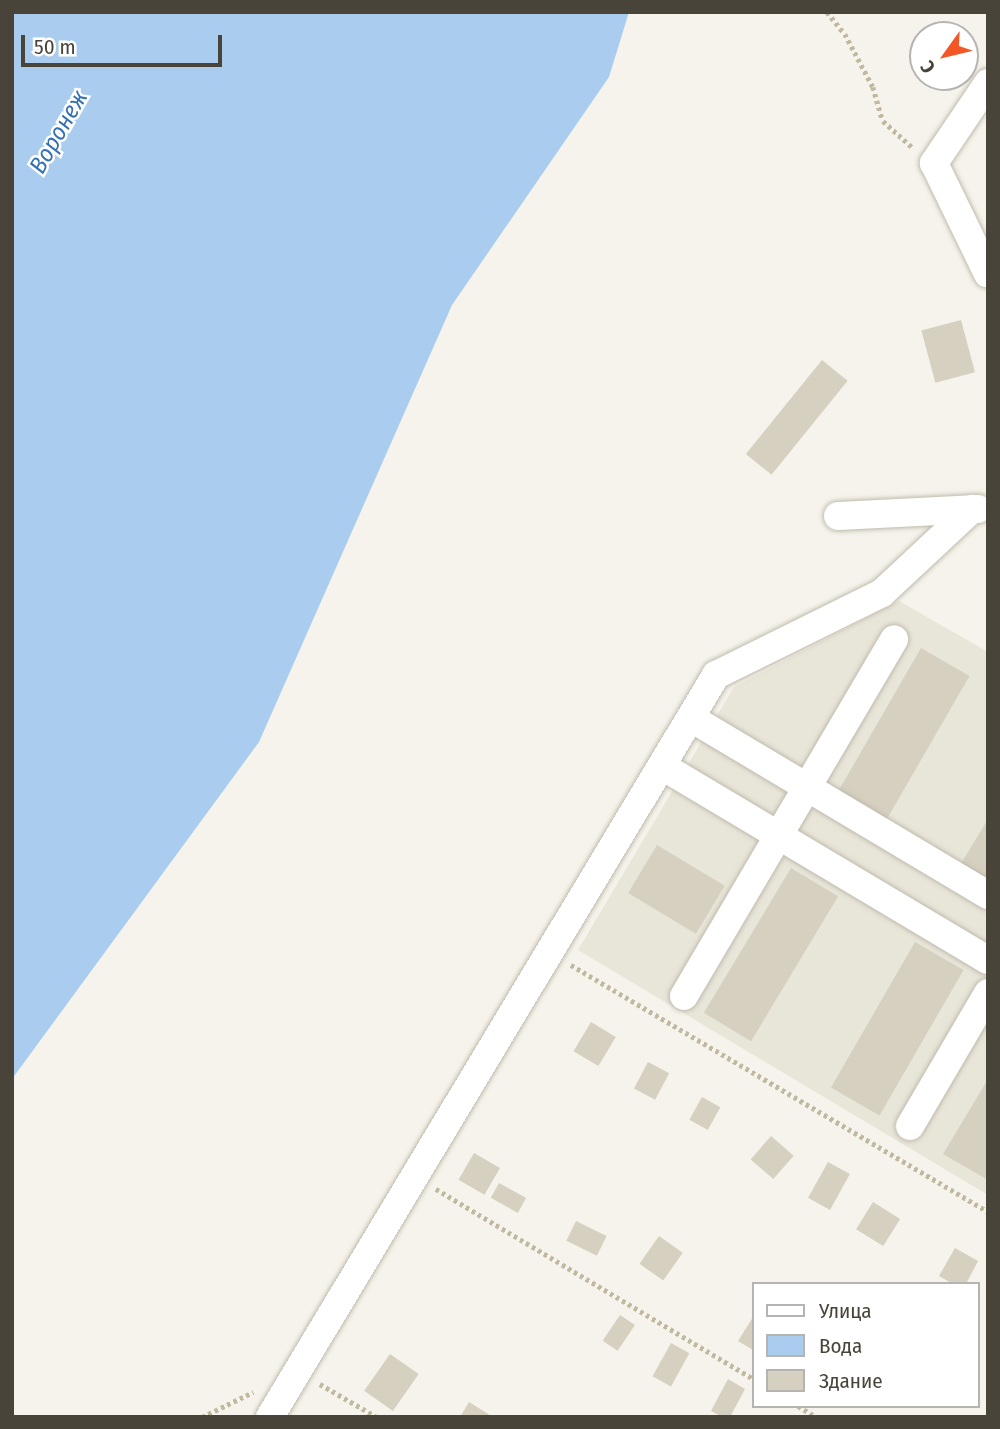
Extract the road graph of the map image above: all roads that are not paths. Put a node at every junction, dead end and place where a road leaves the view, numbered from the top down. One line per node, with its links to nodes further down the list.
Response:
1 (988, 83): 2 (street)
2 (988, 274)
3 (980, 509): 4 (street); 6 (street)
4 (838, 516)
5 (894, 639): 8 (street)
6 (691, 718): 7 (street); 8 (street)
7 (662, 766): 9 (street); 15 (street)
8 (807, 787): 9 (street); 10 (street)
9 (779, 836): 11 (street); 13 (street)
10 (988, 895)
11 (988, 960)
12 (988, 993): 14 (street)
13 (684, 996)
14 (911, 1126)
15 (270, 1417)

